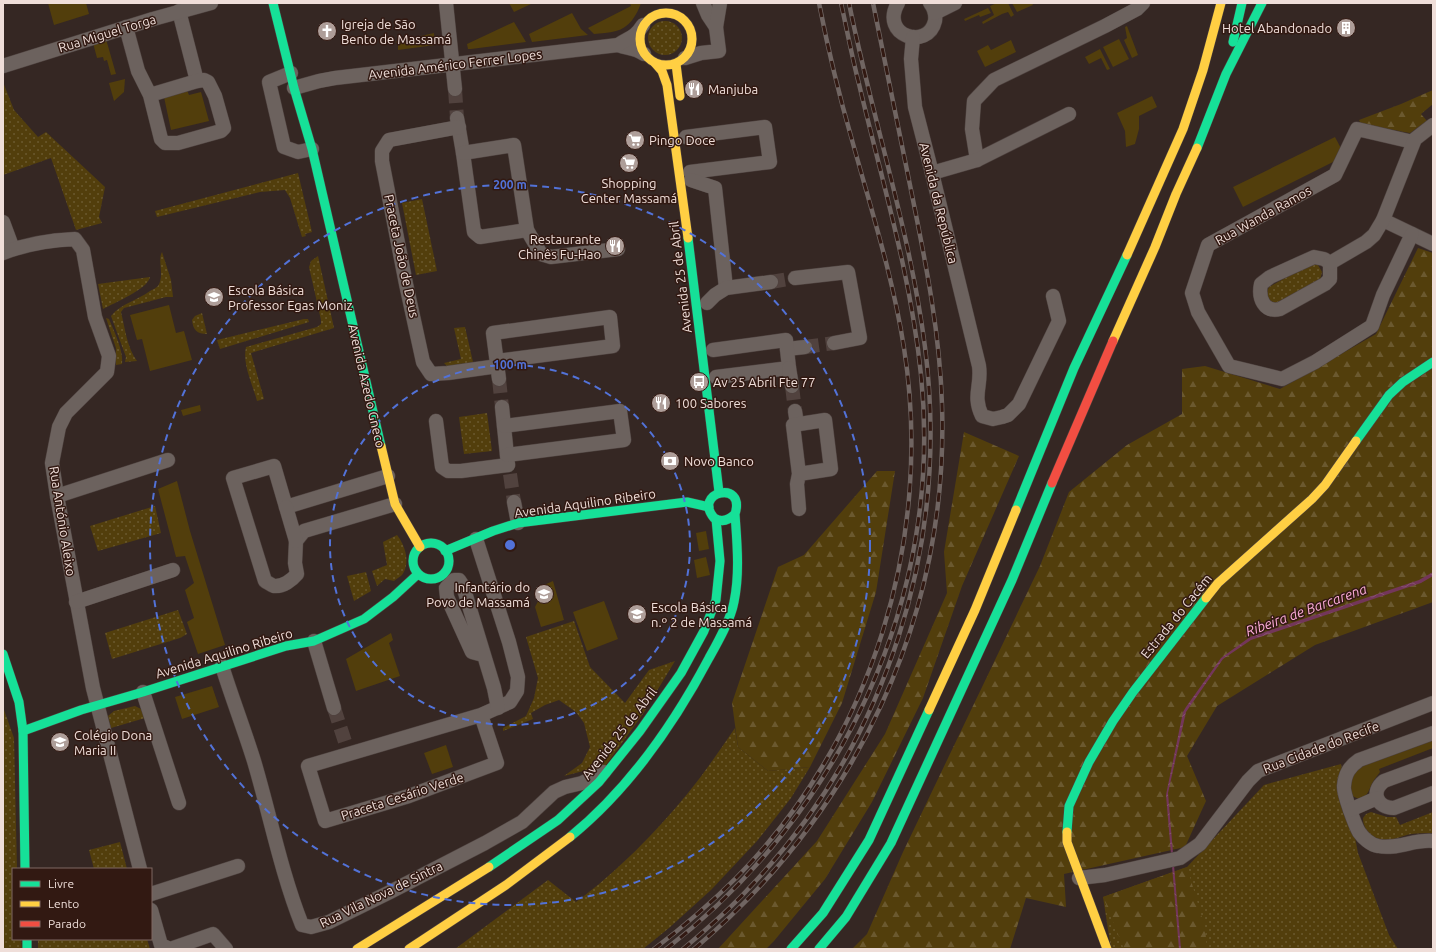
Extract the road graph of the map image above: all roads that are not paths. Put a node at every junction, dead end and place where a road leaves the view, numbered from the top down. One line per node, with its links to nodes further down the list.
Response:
1 (211, 3): 15 (street, Rua Miguel Torga)
2 (273, 3): 29 (main road, Avenida Azedo Gneco)
3 (652, 3): 18 (main road)
4 (668, 3): 16 (main road)
5 (703, 3): 19 (street)
6 (720, 3): 19 (street)
7 (898, 3): 21 (street)
8 (955, 3): 14 (street)
9 (1143, 3): 42 (street)
10 (1221, 3): 28 (main road)
11 (1242, 3): 30 (main road)
12 (1262, 3): 30 (main road)
13 (449, 5): 26 (street)
14 (933, 8): 21 (street)
15 (179, 11): 20 (street, Rua Miguel Torga); 31 (street)
16 (679, 15): 18 (main road); 24 (main road)
17 (1208, 18): 28 (main road)
18 (646, 22): 22 (street, Avenida Américo Ferrer Lopes); 23 (main road)
19 (716, 27): 24 (street)
20 (123, 28): 27 (street, Rua Miguel Torga); 33 (street)
21 (913, 38): 43 (street, Avenida da República)
22 (618, 45): 23 (street, Avenida Américo Ferrer Lopes); 26 (street, Avenida Américo Ferrer Lopes)
23 (644, 54): 25 (main road)
24 (681, 61): 25 (main road); 35 (main road)
25 (655, 63): 74 (main road, Avenida 25 de Abril)
26 (452, 64): 32 (street, Avenida Américo Ferrer Lopes); 34 (street)
27 (3, 66)
28 (1203, 70): 120 (main road)
29 (291, 73): 32 (main road, Avenida Azedo Gneco); 40 (street)
30 (1226, 74): 121 (main road)
31 (198, 81): 33 (street); 33 (street)
32 (294, 88): 40 (main road, Avenida Azedo Gneco)
33 (147, 90)
34 (455, 90)
35 (681, 106)
36 (1069, 114): 42 (street)
37 (1433, 124): 39 (street)
38 (686, 136): 54 (street)
39 (1413, 142): 44 (street); 47 (street, Rua Wanda Ramos)
40 (312, 149): 72 (main road, Avenida Azedo Gneco)
41 (463, 153): 46 (street); 46 (street); 63 (street, Praceta João de Deus)
42 (976, 160): 43 (street)
43 (932, 173): 55 (street, Avenida da República)
44 (1383, 220): 47 (street); 51 (street)
45 (3, 222): 50 (street)
46 (527, 230): 49 (street)
47 (1412, 234): 48 (street)
48 (1433, 244)
49 (618, 249)
50 (8, 251): 76 (street, Rua António Aleixo)
51 (1330, 263): 51 (street)
52 (795, 278): 57 (street)
53 (770, 282): 54 (street)
54 (726, 288): 56 (street)
55 (1053, 296)
56 (707, 302)
57 (834, 342)
58 (805, 347): 60 (street)
59 (713, 348): 60 (street)
60 (787, 349): 62 (street)
61 (1433, 362): 114 (main road, Estrada do Cacém)
62 (789, 368): 64 (street); 65 (street)
63 (498, 369): 63 (street, Praceta João de Deus)
64 (716, 377)
65 (792, 386)
66 (502, 407): 68 (street)
67 (436, 421): 70 (street)
68 (504, 426): 70 (street); 70 (street)
69 (168, 460): 76 (street)
70 (508, 465)
71 (799, 474): 71 (street); 81 (street)
72 (388, 476): 78 (main road, Avenida Azedo Gneco); 79 (street)
73 (731, 482): 75 (main road)
74 (719, 492): 75 (main road); 80 (main road)
75 (732, 494): 82 (main road)
76 (57, 496): 92 (street, Rua António Aleixo)
77 (514, 502): 84 (street)
78 (395, 504): 86 (street); 87 (main road, Avenida Azedo Gneco)
79 (286, 507): 86 (street); 86 (street)
80 (709, 507): 83 (main road, Avenida 25 de Abril); 84 (main road, Avenida Aquilino Ribeiro)
81 (800, 509)
82 (735, 514): 83 (main road); 119 (main road)
83 (716, 519): 105 (main road, Avenida 25 de Abril)
84 (518, 523): 85 (main road, Avenida Aquilino Ribeiro)
85 (476, 539): 88 (main road, Avenida Aquilino Ribeiro); 100 (street)
86 (296, 541)
87 (420, 548): 88 (main road); 90 (main road)
88 (445, 551): 91 (main road)
89 (173, 570): 92 (street)
90 (418, 574): 91 (main road); 93 (main road, Avenida Aquilino Ribeiro)
91 (444, 582): 100 (street)
92 (76, 602): 98 (street, Rua António Aleixo)
93 (314, 641): 95 (main road, Avenida Aquilino Ribeiro); 99 (street)
94 (3, 654): 102 (main road)
95 (222, 666): 96 (main road, Avenida Aquilino Ribeiro); 105 (street, Rua Vila Nova de Sintra)
96 (143, 692): 98 (main road, Avenida Aquilino Ribeiro); 108 (street)
97 (1433, 703): 114 (street, Rua Cidade do Recife)
98 (98, 705): 102 (main road, Avenida Aquilino Ribeiro); 113 (street, Rua António Aleixo)
99 (334, 708)
100 (498, 708): 101 (street)
101 (481, 715): 101 (street, Praceta Cesário Verde)
102 (23, 731): 112 (main road)
103 (1433, 733): 109 (street)
104 (1433, 763): 107 (street)
105 (610, 769): 118 (main road, Avenida 25 de Abril)
106 (1433, 793): 107 (street)
107 (1377, 798): 109 (street)
108 (179, 803)
109 (1350, 810): 110 (street)
110 (1433, 841)
111 (238, 866): 115 (street)
112 (25, 868)
113 (140, 868)
114 (1079, 878): 122 (main road, Estrada do Cacém)
115 (152, 894)
116 (152, 914): 117 (street)
117 (226, 949)
118 (358, 949)
119 (409, 949)
120 (791, 949)
121 (819, 949)
122 (1107, 949)

